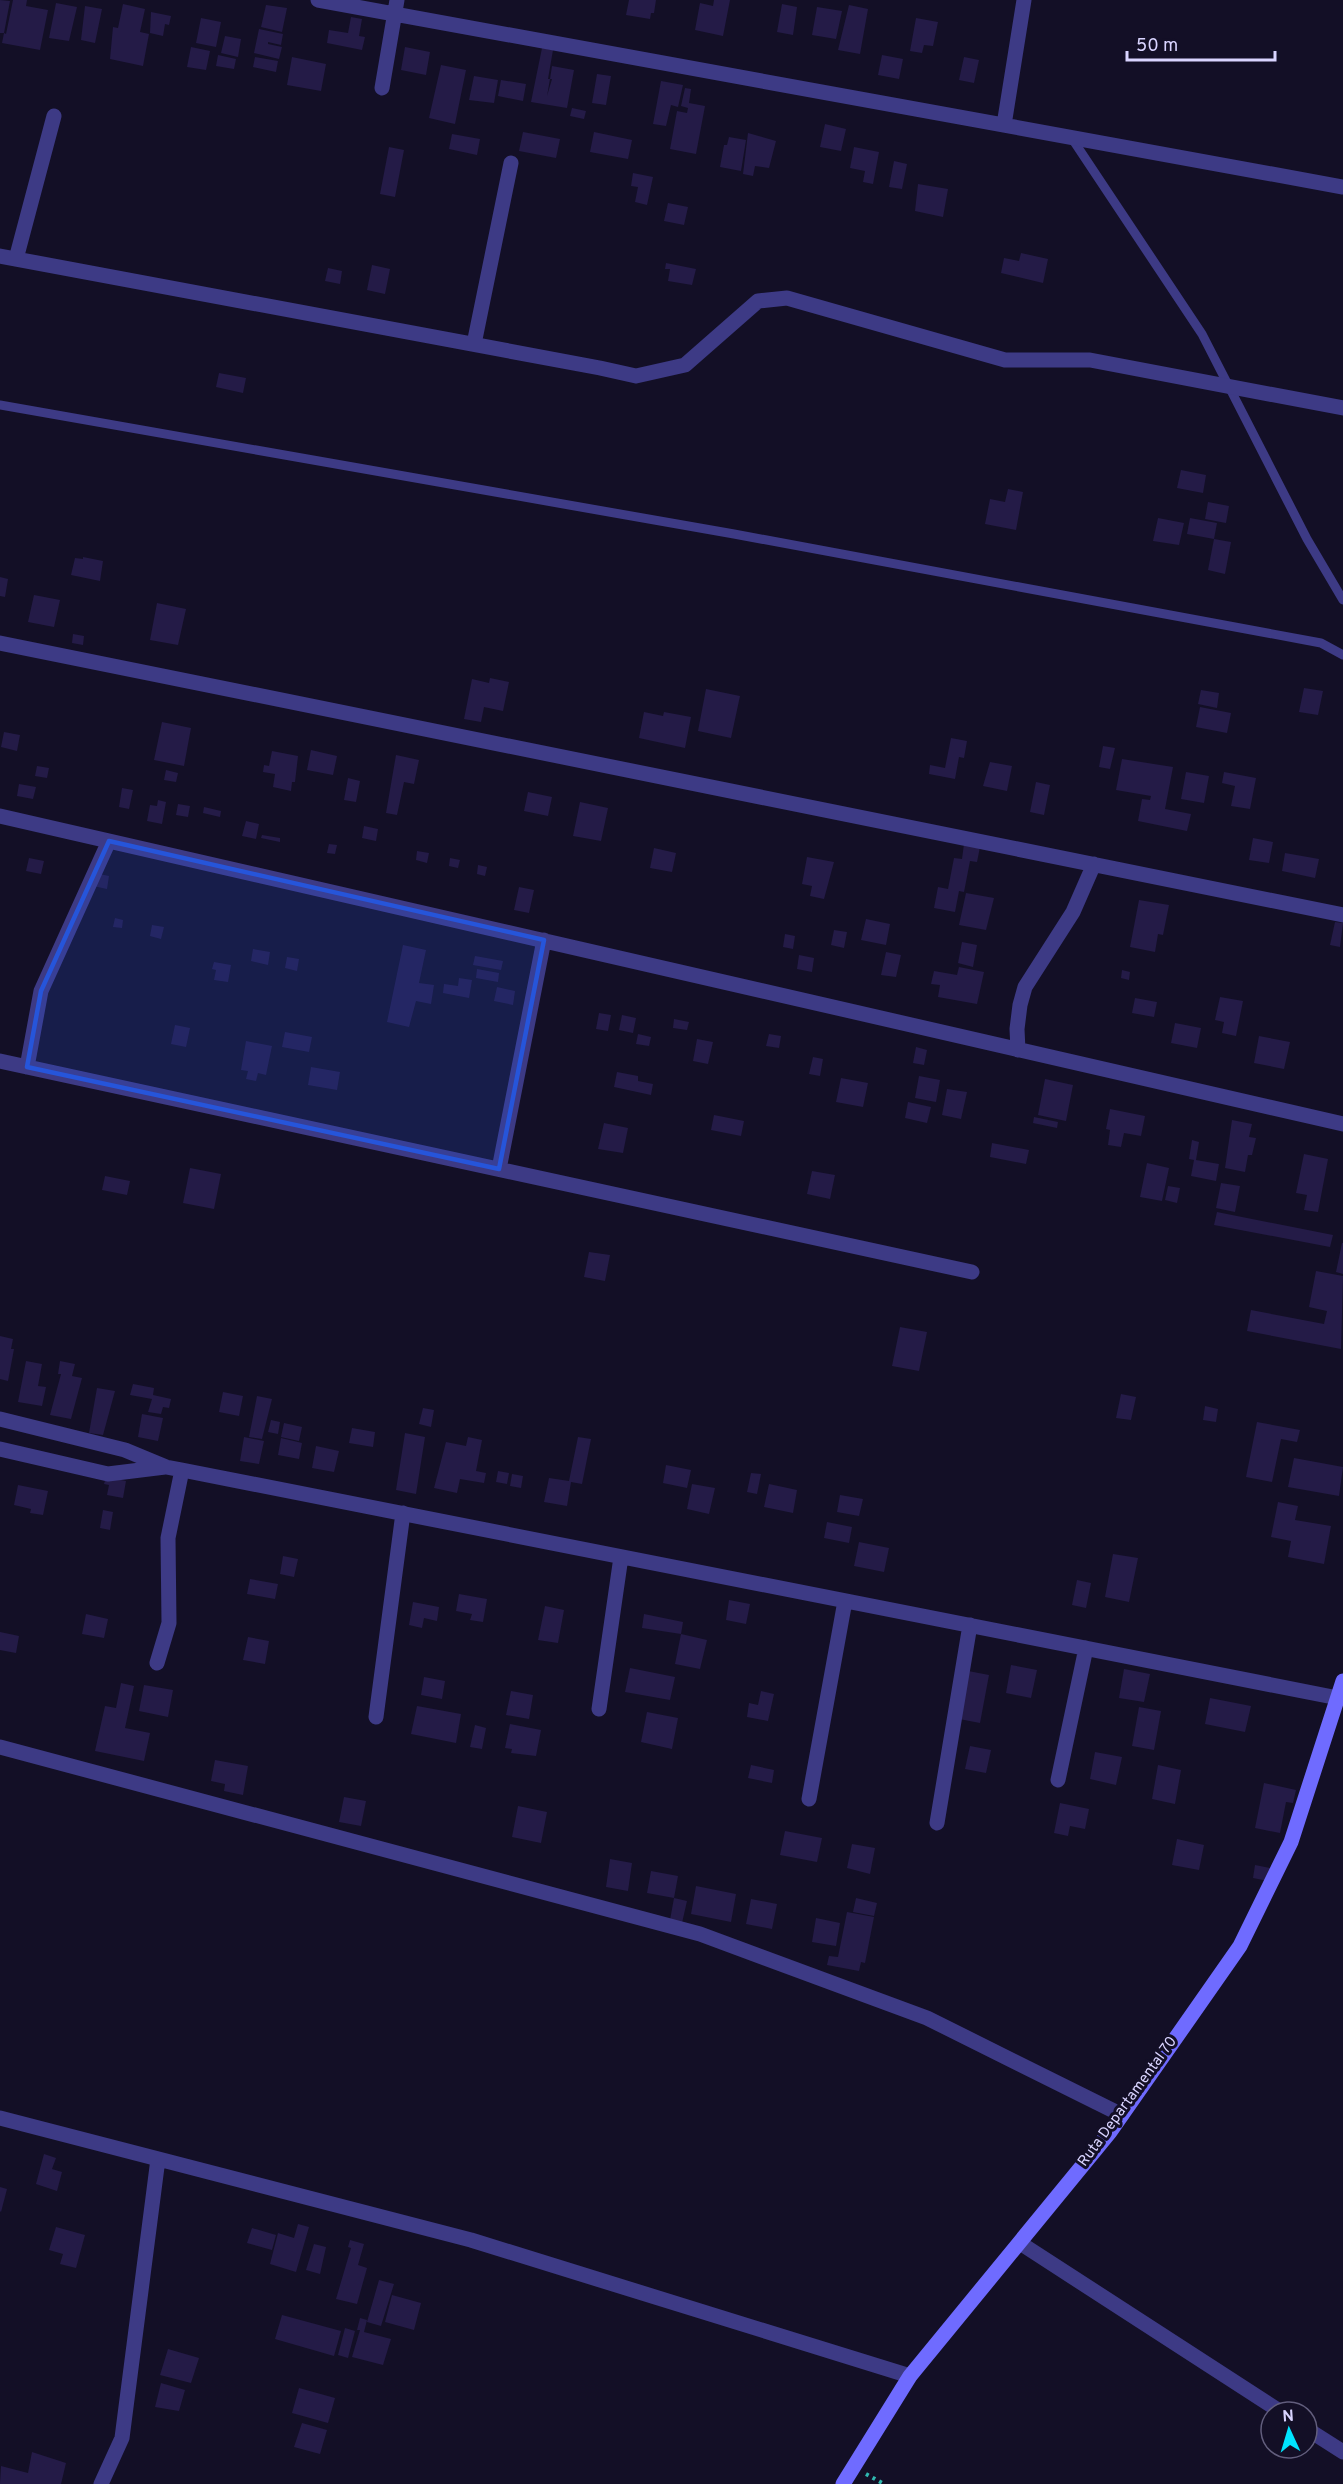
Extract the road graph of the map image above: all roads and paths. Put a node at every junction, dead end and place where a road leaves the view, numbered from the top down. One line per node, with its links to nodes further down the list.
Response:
1 (318, 0): 3 (street)
2 (1024, 0): 6 (street)
3 (396, 7): 4 (street); 6 (street)
4 (382, 87)
5 (54, 116): 11 (street)
6 (1004, 125): 7 (street)
7 (1071, 137): 9 (street); 13 (lane)
8 (511, 163): 12 (street)
9 (1343, 187)
10 (0, 256): 11 (street)
11 (16, 259): 12 (street)
12 (474, 344): 13 (street)
13 (1228, 386): 15 (street); 16 (lane)
14 (0, 405): 18 (lane)
15 (1343, 408)
16 (1343, 600)
17 (0, 643): 21 (street)
18 (1343, 655)
19 (0, 816): 20 (street)
20 (109, 840): 23 (street); 26 (street)
21 (1094, 864): 22 (street); 24 (street)
22 (1343, 915)
23 (544, 940): 24 (street); 28 (street)
24 (1018, 1050): 27 (street)
25 (0, 1061): 26 (street)
26 (27, 1066): 28 (street)
27 (1343, 1124)
28 (499, 1169): 29 (street)
29 (972, 1272)
30 (0, 1419): 32 (street)
31 (0, 1449): 32 (street)
32 (174, 1468): 33 (street); 38 (street)
33 (403, 1513): 34 (street); 42 (street)
34 (621, 1557): 35 (street); 41 (street)
35 (845, 1601): 36 (street); 45 (street)
36 (970, 1626): 37 (street); 46 (street)
37 (1086, 1648): 40 (street); 44 (street)
38 (157, 1663)
39 (1343, 1681): 40 (main road, Ruta Departamental 70)
40 (1338, 1698): 47 (main road, Ruta Departamental 70)
41 (600, 1709)
42 (376, 1717)
43 (0, 1747): 47 (street)
44 (1058, 1780)
45 (809, 1799)
46 (937, 1823)
47 (1122, 2115): 50 (main road, Ruta Departamental 70)
48 (0, 2118): 49 (street)
49 (158, 2159): 51 (street); 55 (street)
50 (1020, 2242): 51 (main road, Ruta Departamental 70); 52 (street)
51 (910, 2376): 56 (main road, Ruta Departamental 70)
52 (1263, 2400)
53 (1319, 2437): 54 (street)
54 (1343, 2452)
55 (101, 2484)
56 (843, 2484)

